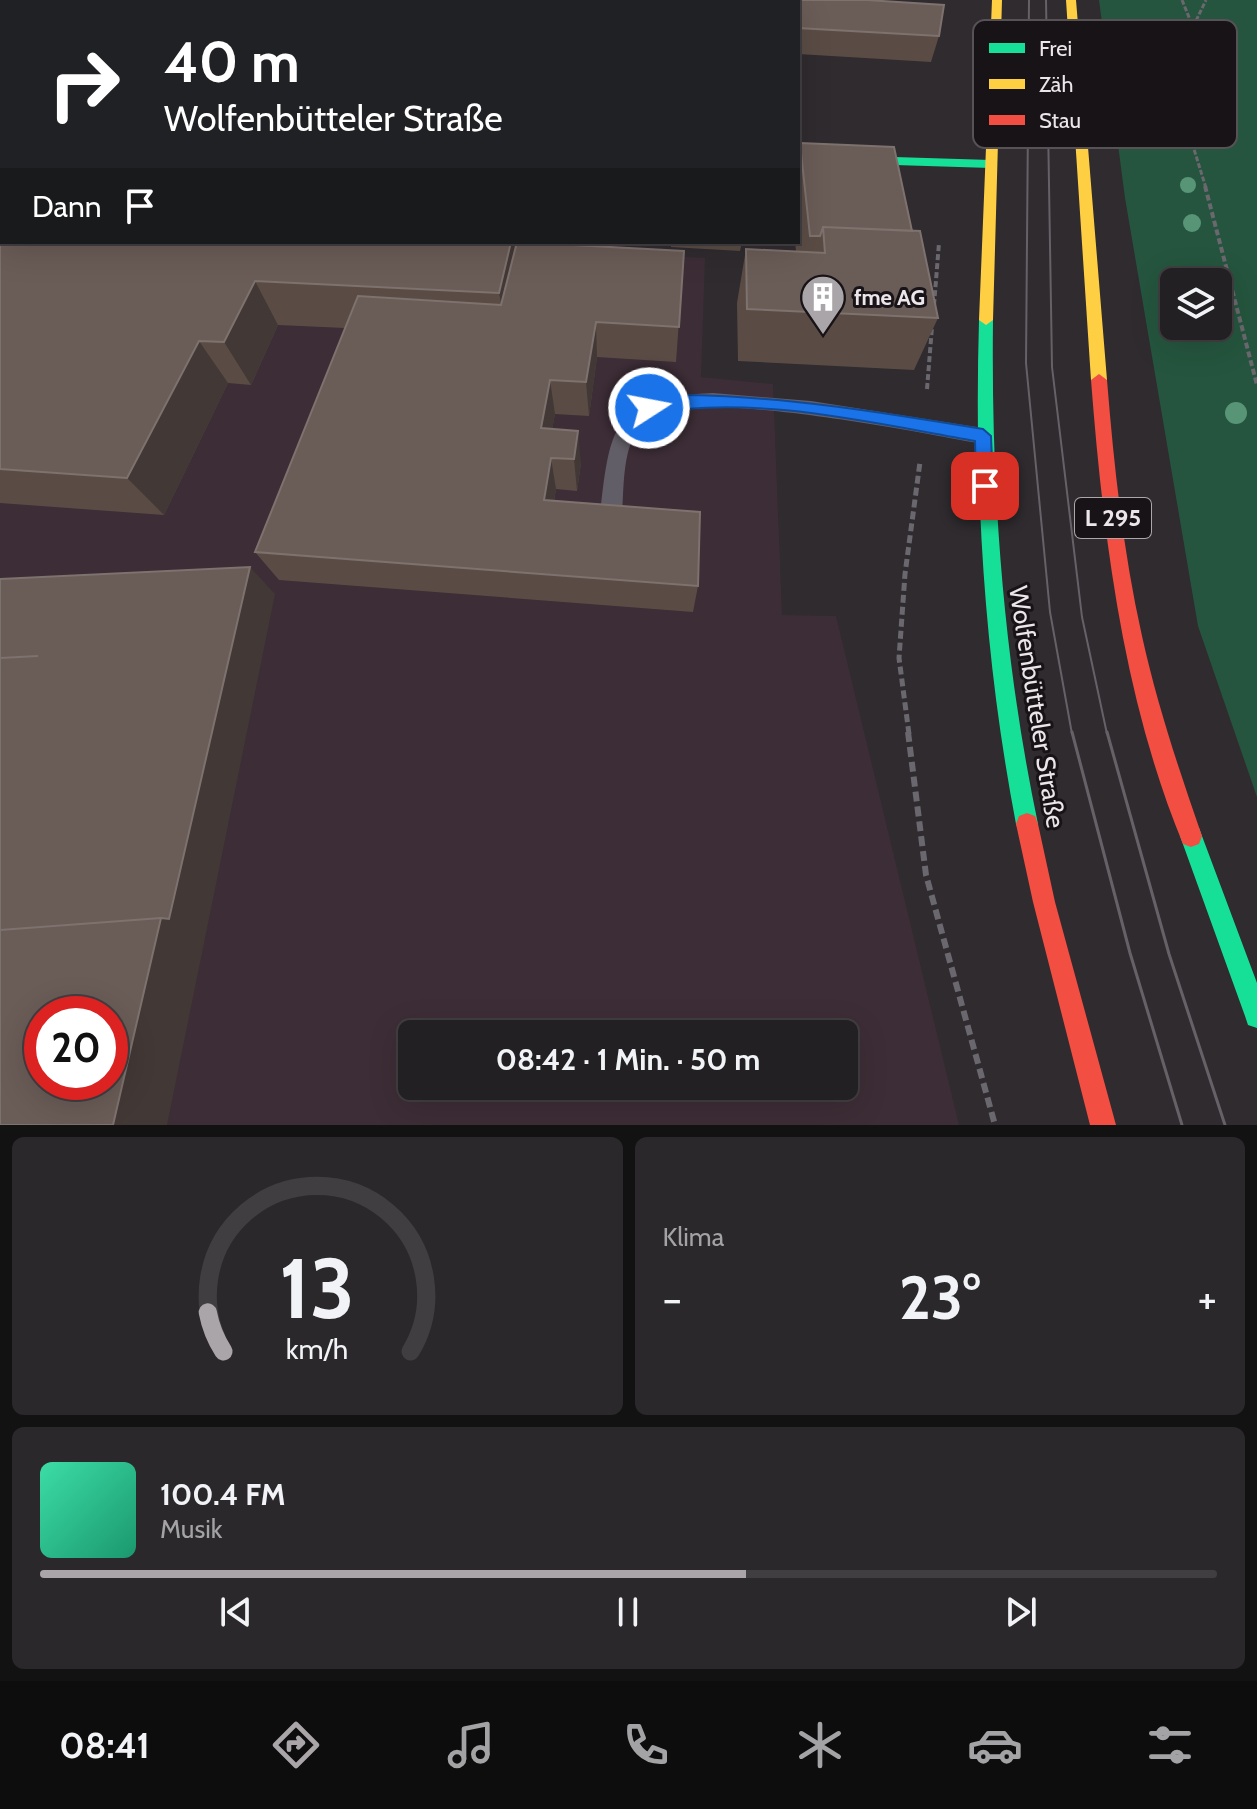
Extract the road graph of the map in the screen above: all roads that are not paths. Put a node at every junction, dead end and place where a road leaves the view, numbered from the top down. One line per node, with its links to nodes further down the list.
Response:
1 (997, 0): 3 (main road, Wolfenbütteler Straße)
2 (1071, 0): 4 (main road, L 295)
3 (996, 20)
4 (1072, 20)
5 (992, 148): 8 (main road, Wolfenbütteler Straße)
6 (1082, 148): 11 (main road, L 295)
7 (800, 158): 8 (main road)
8 (991, 164): 9 (main road, Wolfenbütteler Straße)
9 (983, 436): 10 (lane); 12 (main road, Wolfenbütteler Straße)
10 (611, 516)
11 (1257, 1016)
12 (1103, 1125)

